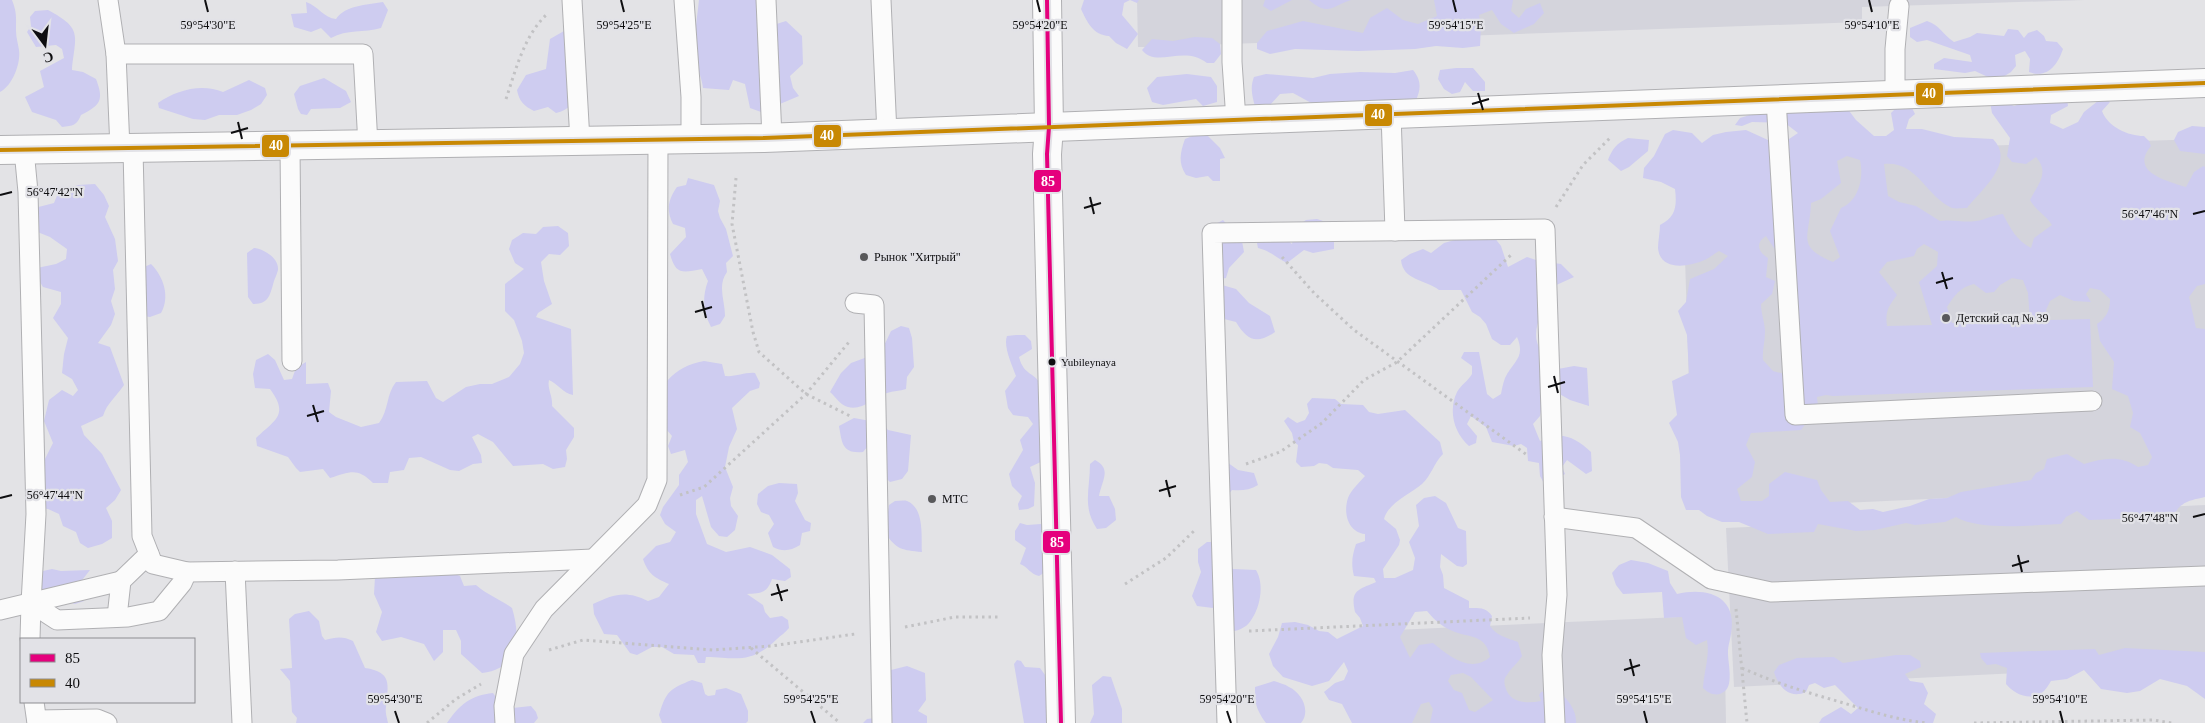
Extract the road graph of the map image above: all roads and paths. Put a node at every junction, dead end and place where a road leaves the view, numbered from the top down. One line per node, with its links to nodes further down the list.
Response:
1 (108, 0): 10 (lane)
2 (572, 0): 23 (lane)
3 (684, 0): 21 (lane)
4 (766, 0): 20 (lane)
5 (881, 0): 19 (lane)
6 (1047, 0): 17 (street)
7 (1232, 0): 16 (lane)
8 (1899, 6): 12 (lane)
9 (553, 9): 13 (path)
10 (116, 54): 24 (lane); 26 (lane)
11 (2205, 82): 12 (street)
12 (1895, 94): 14 (street)
13 (506, 99)
14 (1776, 99): 15 (street); 37 (lane)
15 (1391, 114): 16 (street); 30 (lane)
16 (1236, 120): 17 (street)
17 (1049, 127): 19 (street); 70 (street)
18 (1616, 132): 29 (path)
19 (887, 134): 20 (street)
20 (772, 138): 21 (street)
21 (691, 139): 22 (street)
22 (658, 140): 23 (street); 41 (lane)
23 (580, 141): 24 (street)
24 (368, 144): 25 (street)
25 (290, 146): 26 (street); 34 (lane)
26 (126, 149): 27 (street); 44 (lane)
27 (12, 150): 52 (lane)
28 (736, 178): 36 (path)
29 (1538, 229): 30 (lane); 35 (path); 39 (lane)
30 (1395, 231): 31 (lane)
31 (1260, 232): 35 (path); 40 (lane)
32 (855, 303): 33 (lane)
33 (874, 313): 36 (path); 38 (lane)
34 (292, 361)
35 (1396, 362): 39 (path); 40 (path)
36 (806, 394): 38 (path); 41 (path)
37 (2092, 401)
38 (876, 434): 57 (lane)
39 (1552, 472): 43 (lane)
40 (1220, 484): 42 (lane)
41 (647, 505): 45 (lane)
42 (1220, 505): 51 (path); 58 (lane)
43 (1554, 517): 50 (lane); 56 (lane)
44 (150, 554): 46 (lane); 49 (lane)
45 (594, 559): 47 (lane); 61 (lane)
46 (187, 572): 47 (lane); 54 (lane)
47 (235, 572): 65 (lane)
48 (2205, 576): 50 (lane)
49 (121, 581): 52 (lane); 54 (lane)
50 (1730, 583): 62 (path)
51 (1125, 584)
52 (31, 603): 53 (lane); 54 (lane); 59 (lane)
53 (0, 610)
54 (117, 617)
55 (1001, 617): 57 (path)
56 (1555, 618): 58 (path); 72 (lane)
57 (880, 631): 60 (path); 69 (lane)
58 (1224, 632): 71 (lane)
59 (30, 638)
60 (751, 648): 61 (path); 68 (path)
61 (511, 667): 66 (path); 67 (lane)
62 (1742, 668): 73 (path); 74 (path)
63 (36, 715): 64 (lane)
64 (107, 723)
65 (242, 723)
66 (427, 723)
67 (505, 723)
68 (840, 723)
69 (882, 723)
70 (1060, 723)
71 (1227, 723)
72 (1555, 723)
73 (1748, 723)
74 (1927, 723)
75 (1974, 723): 76 (path)
76 (2172, 723)

